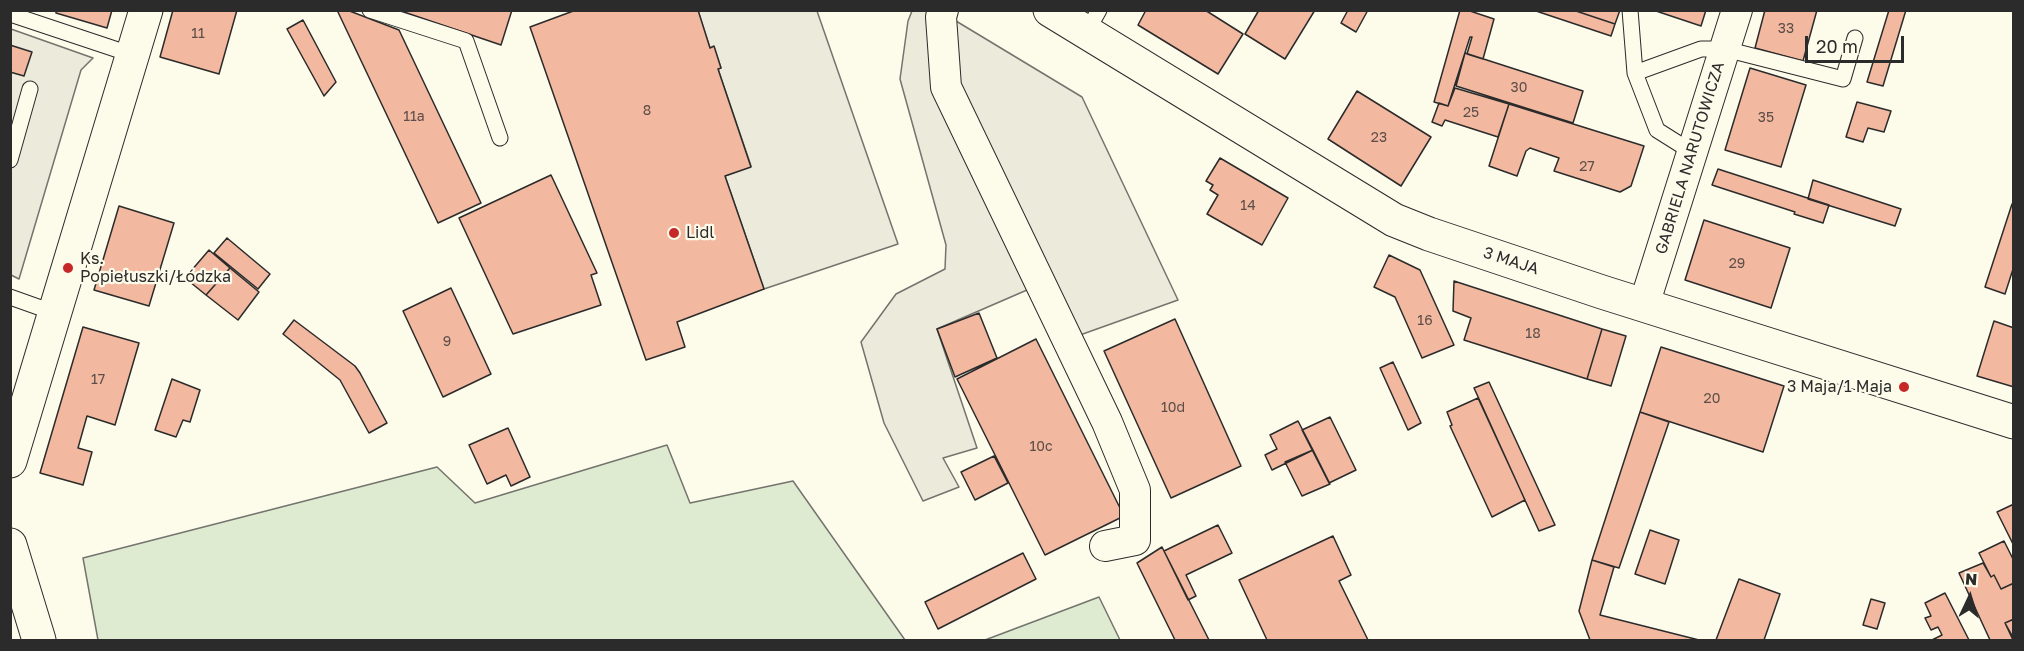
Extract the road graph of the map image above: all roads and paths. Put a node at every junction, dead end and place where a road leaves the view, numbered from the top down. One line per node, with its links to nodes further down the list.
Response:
1 (146, 10): 11 (main road)
2 (370, 10): 14 (lane)
3 (943, 10): 23 (street)
4 (1050, 10): 8 (main road, 3 MAJA)
5 (1630, 10): 12 (lane)
6 (1737, 10): 10 (street, GABRIELA NARUTOWICZA)
7 (10, 14): 11 (lane)
8 (1093, 22): 18 (main road, 3 MAJA)
9 (1855, 38): 10 (lane)
10 (1725, 49): 12 (lane); 15 (street, GABRIELA NARUTOWICZA)
11 (133, 55): 19 (main road)
12 (1635, 73): 15 (lane)
13 (30, 89): 16 (lane)
14 (500, 138)
15 (1692, 152): 18 (street, GABRIELA NARUTOWICZA)
16 (10, 160)
17 (10, 297): 19 (lane)
18 (1644, 305): 20 (main road, 3 MAJA)
19 (56, 314): 21 (main road)
20 (2013, 422)
21 (10, 461)
22 (10, 545): 24 (main road)
23 (1105, 546)
24 (39, 640)

